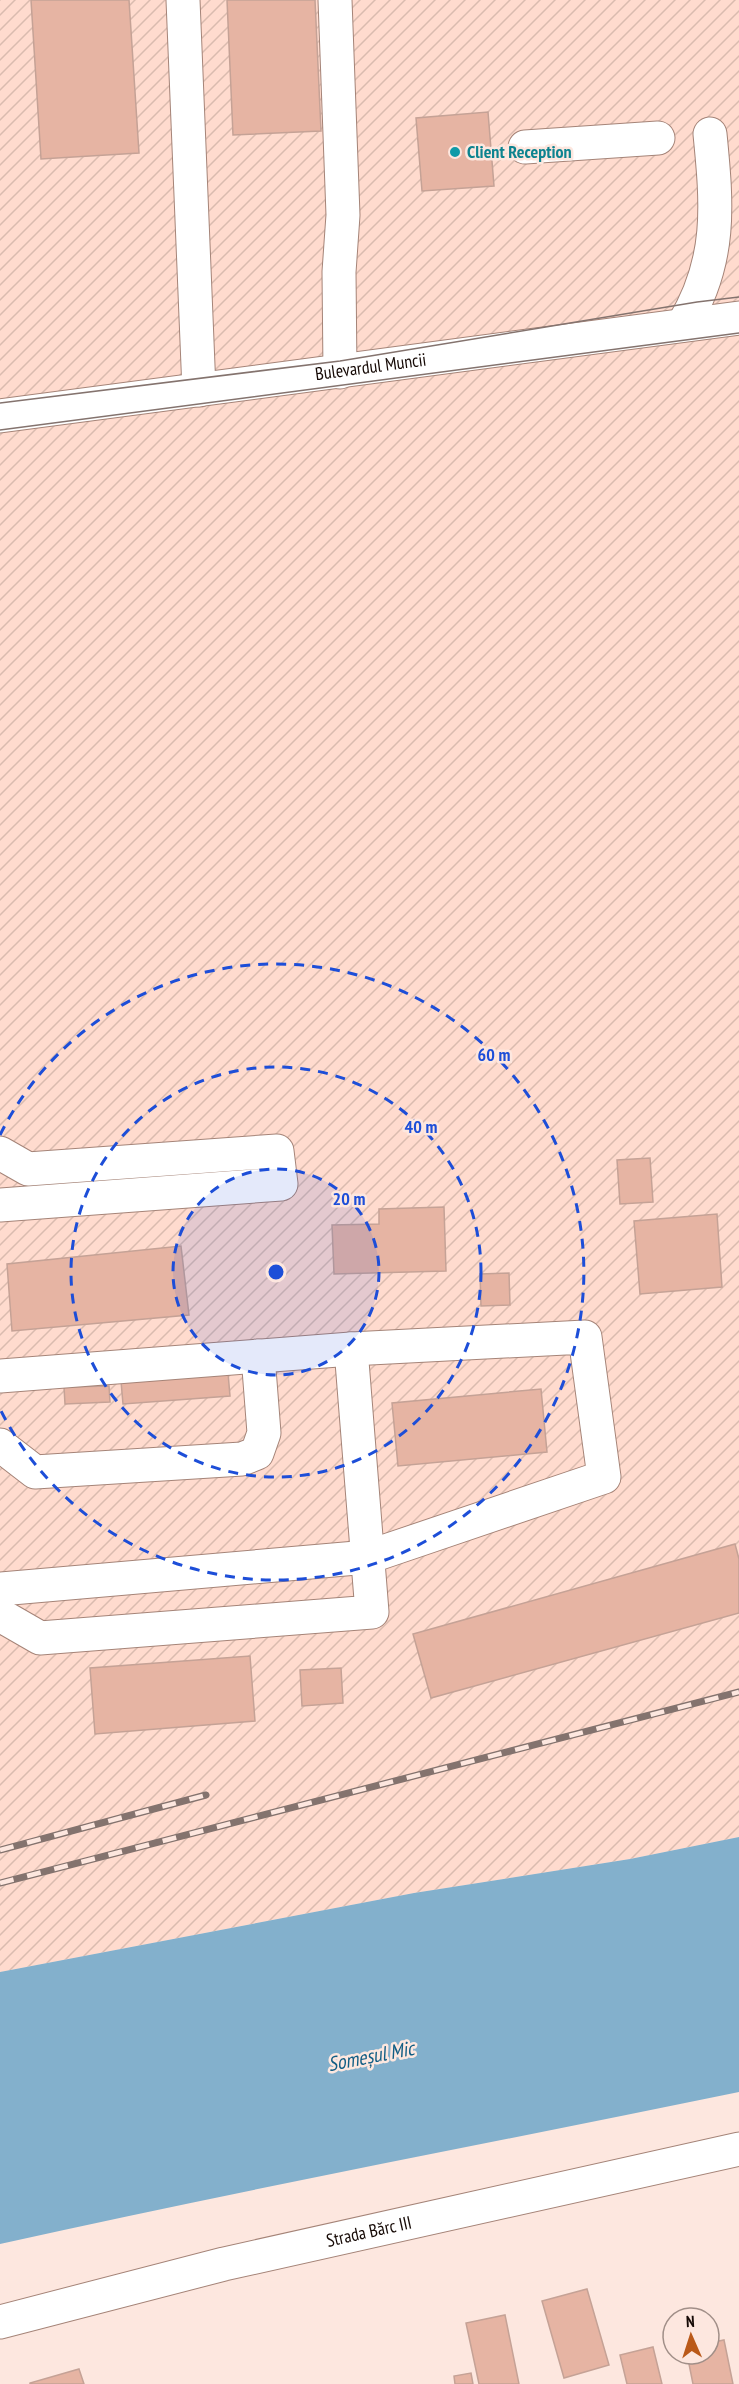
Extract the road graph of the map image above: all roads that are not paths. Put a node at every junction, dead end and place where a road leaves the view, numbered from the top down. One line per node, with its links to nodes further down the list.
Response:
1 (183, 0): 9 (main road)
2 (335, 0): 8 (main road)
3 (710, 134): 7 (main road)
4 (658, 138): 5 (main road)
5 (525, 147)
6 (739, 318): 7 (main road, Bulevardul Muncii)
7 (682, 325): 8 (main road, Bulevardul Muncii)
8 (340, 372): 9 (main road, Bulevardul Muncii)
9 (199, 390): 10 (main road, Bulevardul Muncii)
10 (0, 416)
11 (0, 1153): 12 (main road)
12 (0, 1205)
13 (351, 1349): 14 (main road); 17 (main road); 17 (main road)
14 (258, 1356): 15 (main road); 16 (main road)
15 (0, 1376)
16 (0, 1444)
17 (368, 1557): 18 (main road); 19 (main road)
18 (6, 1580)
19 (0, 1615)
20 (739, 2149): 21 (main road, Strada Bărc III)
21 (0, 2322)

